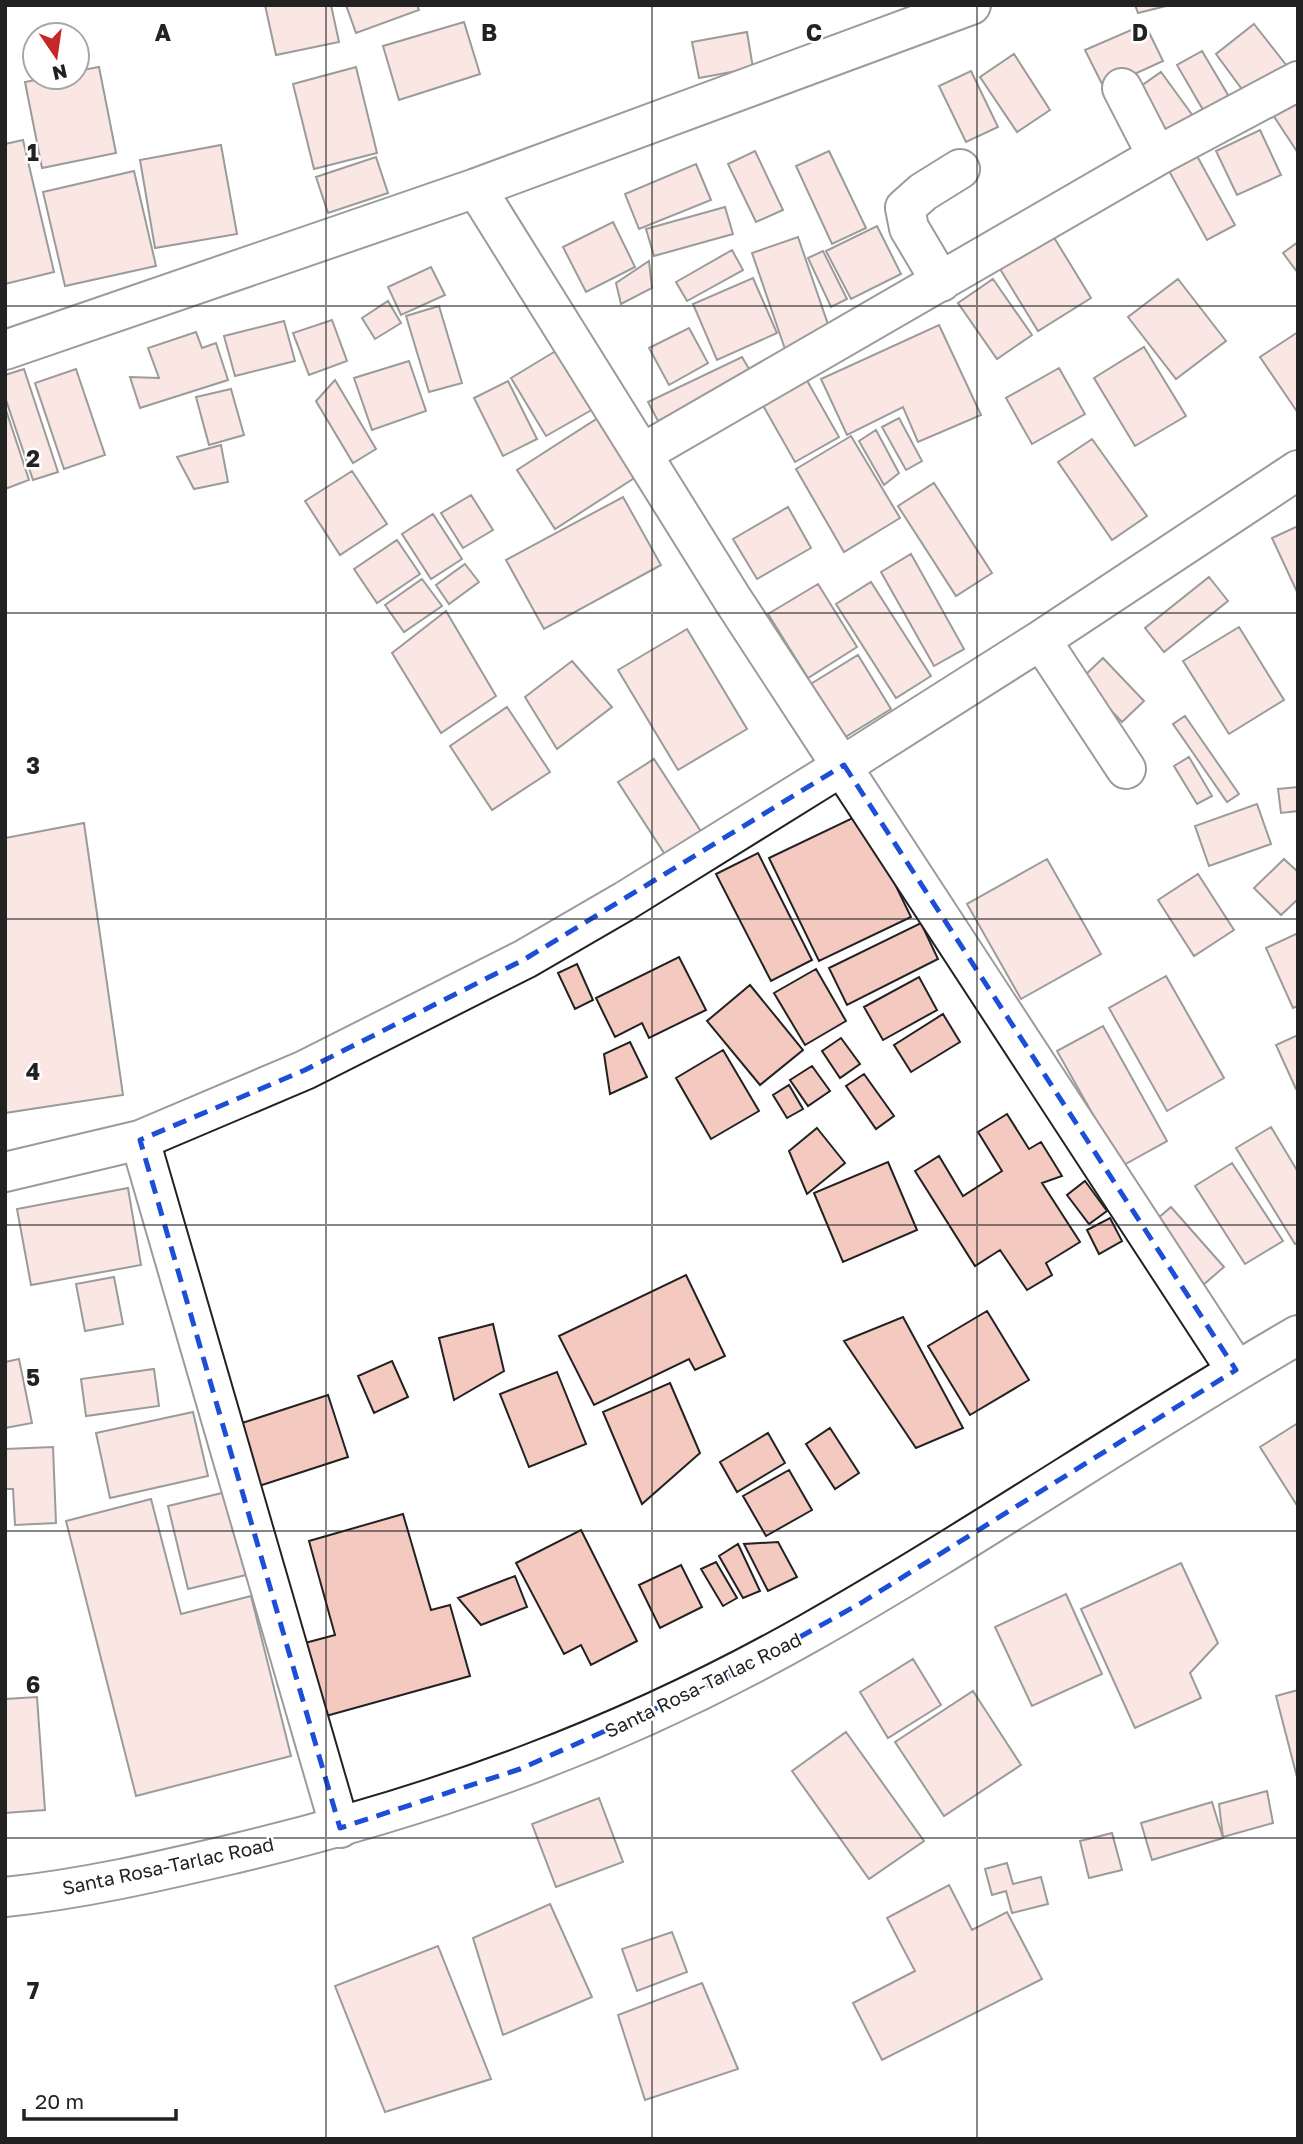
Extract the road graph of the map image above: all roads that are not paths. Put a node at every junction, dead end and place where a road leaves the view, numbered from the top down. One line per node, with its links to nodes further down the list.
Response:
1 (971, 5): 6 (main road)
2 (1298, 81): 4 (main road)
3 (1122, 88): 4 (main road)
4 (1157, 156): 7 (main road)
5 (960, 169): 7 (main road)
6 (476, 188): 8 (main road); 9 (main road)
7 (941, 282): 9 (main road)
8 (5, 350)
9 (643, 453): 12 (main road)
10 (1298, 470): 11 (main road)
11 (1041, 640): 12 (main road); 13 (main road)
12 (844, 765): 14 (main road); 17 (main road)
13 (1126, 769)
14 (140, 1140): 15 (main road); 18 (main road)
15 (5, 1172)
16 (1298, 1335): 17 (main road, Santa Rosa-Tarlac Road)
17 (1236, 1370): 18 (main road, Santa Rosa-Tarlac Road)
18 (340, 1828): 19 (main road, Santa Rosa-Tarlac Road)
19 (5, 1897)

